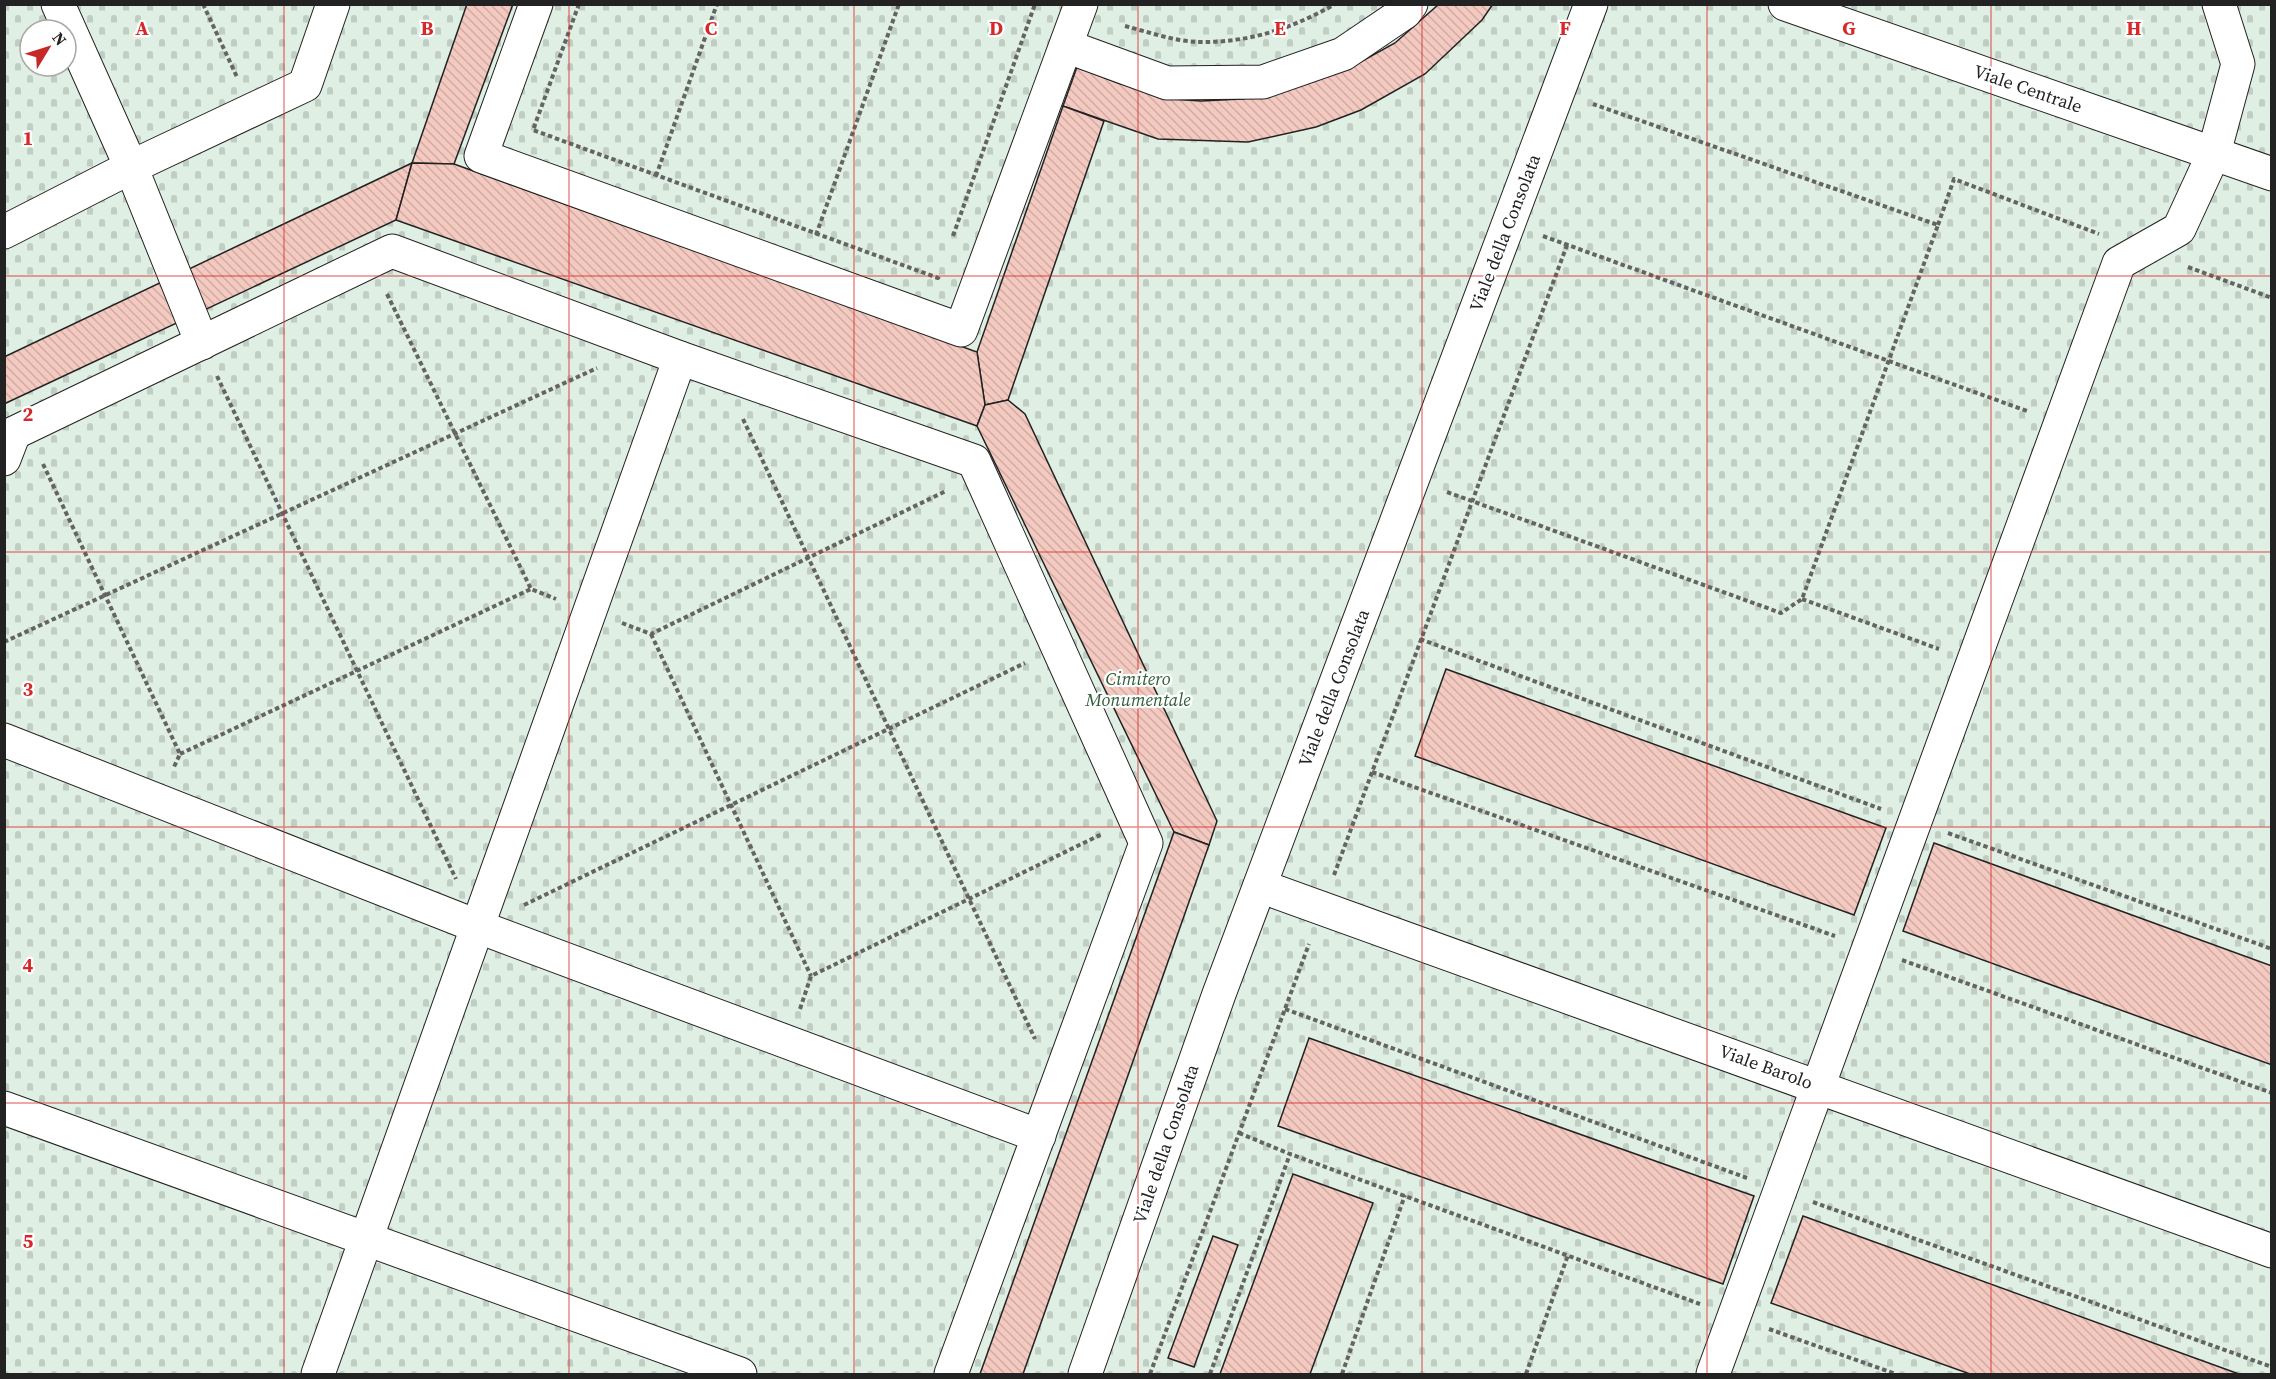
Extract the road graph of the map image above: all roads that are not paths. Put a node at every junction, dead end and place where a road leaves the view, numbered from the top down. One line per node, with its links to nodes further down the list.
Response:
1 (58, 4): 11 (street)
2 (333, 4): 11 (street)
3 (537, 4): 9 (street)
4 (1411, 4): 9 (street)
5 (1591, 4): 18 (street, Viale della Consolata)
6 (1785, 4): 10 (street, Viale Centrale)
7 (2219, 4): 10 (street)
8 (1080, 8): 9 (street)
9 (1066, 46)
10 (2214, 153): 12 (street, Viale Centrale); 20 (street)
11 (131, 167): 13 (street); 14 (street)
12 (2271, 174)
13 (4, 232)
14 (202, 343): 15 (street); 16 (street)
15 (680, 358): 19 (street); 22 (street)
16 (4, 459)
17 (4, 740): 19 (street)
18 (1260, 886): 20 (street, Viale Barolo); 28 (street, Viale della Consolata)
19 (479, 927): 22 (street); 23 (street)
20 (1817, 1086): 24 (street, Viale Barolo); 29 (street)
21 (4, 1108): 23 (street)
22 (1039, 1136): 27 (street)
23 (366, 1240): 25 (street); 26 (street)
24 (2271, 1251)
25 (318, 1374)
26 (740, 1374)
27 (951, 1374)
28 (1085, 1374)
29 (1713, 1374)

